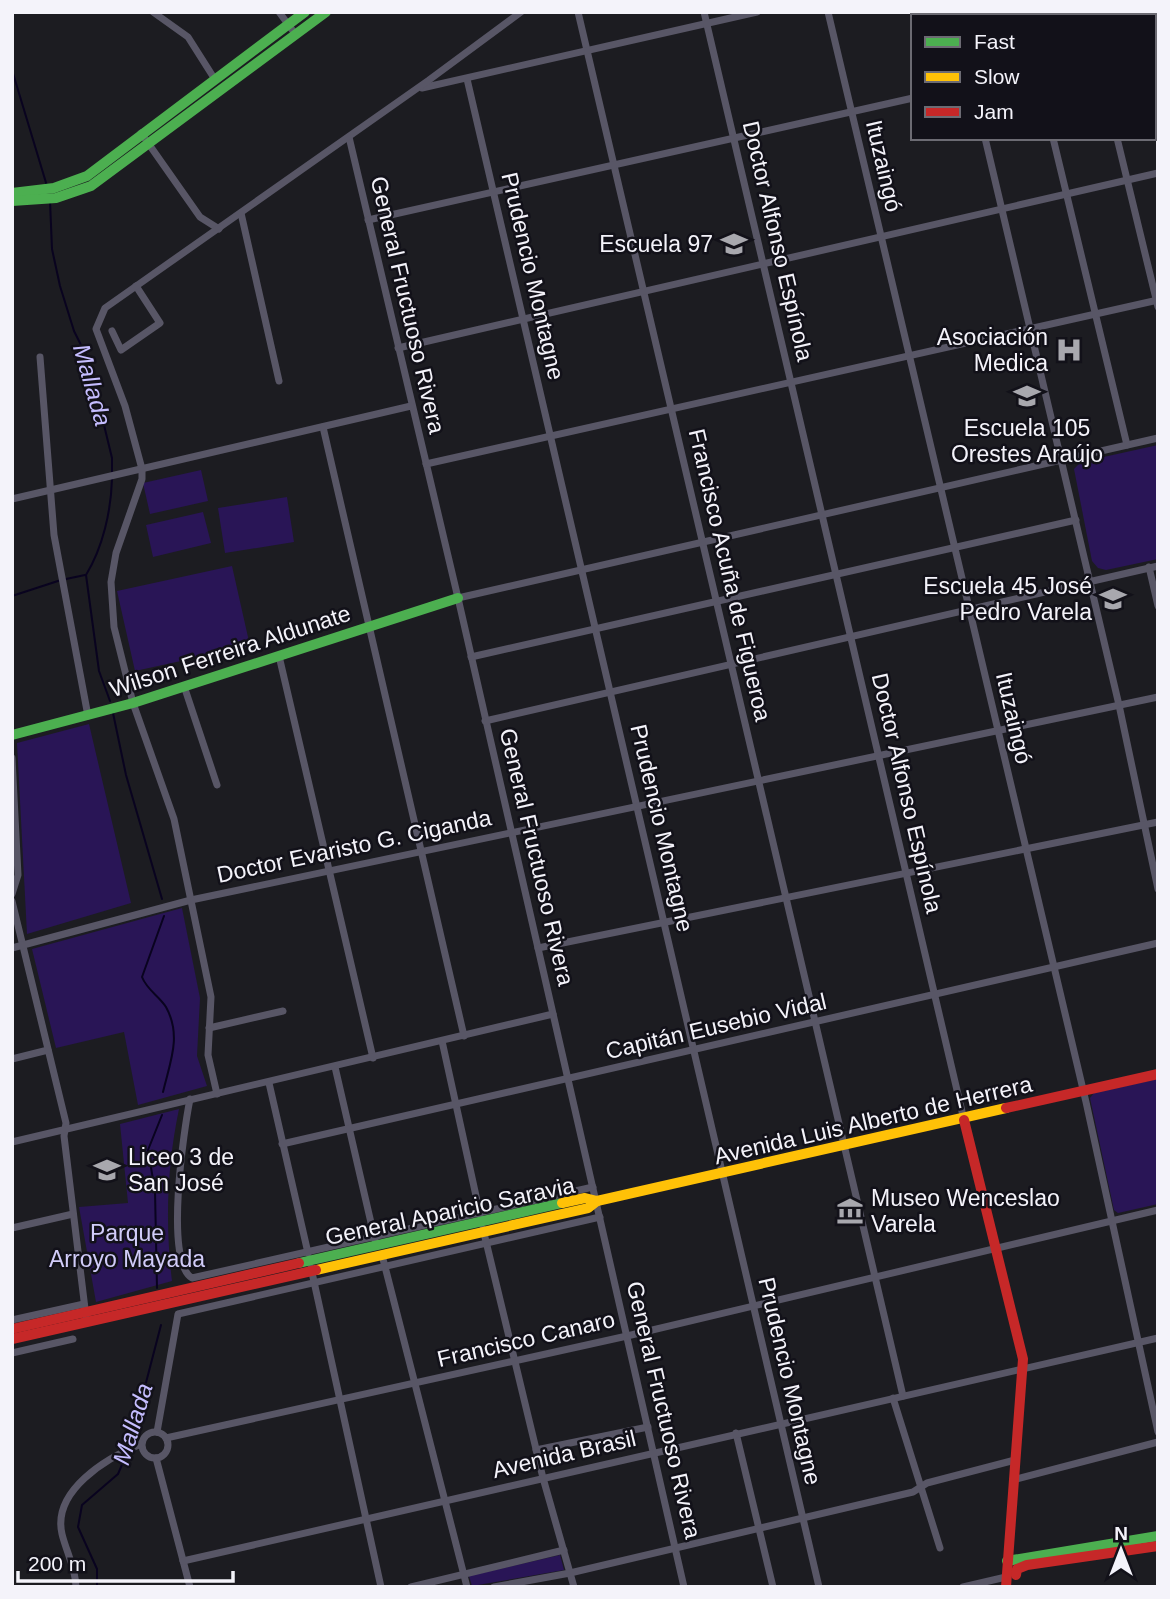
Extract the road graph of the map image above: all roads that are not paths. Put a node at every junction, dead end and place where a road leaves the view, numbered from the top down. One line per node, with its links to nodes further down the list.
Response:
1 (153, 12): 14 (street)
2 (279, 12): 10 (street)
3 (305, 12): 10 (street)
4 (326, 12): 12 (street)
5 (521, 12): 16 (street)
6 (578, 12): 13 (street, Francisco Acuña de Figueroa)
7 (704, 12): 11 (street, Doctor Alfonso Espínola)
8 (757, 12): 11 (street)
9 (828, 12): 18 (street, Ituzaingó)
10 (288, 24): 12 (street); 14 (street)
11 (707, 24): 13 (street); 21 (street, Doctor Alfonso Espínola)
12 (296, 35): 25 (street)
13 (587, 51): 15 (street); 26 (street, Francisco Acuña de Figueroa)
14 (214, 78): 19 (street)
15 (467, 79): 16 (street); 31 (street, Prudencio Montagne)
16 (418, 88): 20 (street)
17 (911, 98): 18 (street)
18 (852, 113): 21 (street); 39 (street, Ituzaingó)
19 (141, 133): 25 (street); 30 (street)
20 (349, 137): 36 (street); 37 (street, General Fructuoso Rivera)
21 (734, 138): 26 (street); 40 (street, Doctor Alfonso Espínola)
22 (985, 140): 35 (street)
23 (1053, 140): 32 (street)
24 (1117, 140): 28 (street)
25 (149, 144): 30 (street); 38 (street)
26 (613, 167): 31 (street); 42 (street, Francisco Acuña de Figueroa)
27 (1158, 173): 28 (street)
28 (1127, 180): 32 (street); 43 (street)
29 (12, 193): 33 (street)
30 (55, 193): 33 (street)
31 (492, 193): 37 (street); 45 (street, Prudencio Montagne)
32 (1066, 194): 35 (street); 44 (street)
33 (40, 195): 34 (street)
34 (12, 201)
35 (1001, 209): 39 (street); 46 (street)
36 (241, 213): 38 (street); 51 (street)
37 (368, 220): 48 (street, General Fructuoso Rivera)
38 (219, 229): 41 (street)
39 (881, 237): 40 (street); 49 (street, Ituzaingó)
40 (763, 263): 42 (street); 52 (street, Doctor Alfonso Espínola)
41 (136, 286): 47 (street); 61 (street)
42 (643, 292): 45 (street); 54 (street, Francisco Acuña de Figueroa)
43 (1157, 302): 44 (street)
44 (1095, 314): 46 (street); 58 (street)
45 (522, 320): 48 (street); 56 (street, Prudencio Montagne)
46 (1031, 329): 49 (street); 59 (street)
47 (112, 331)
48 (398, 348): 53 (street, General Fructuoso Rivera)
49 (909, 356): 52 (street); 62 (street, Ituzaingó)
50 (40, 357): 63 (street)
51 (279, 381)
52 (791, 383): 54 (street); 65 (street, Doctor Alfonso Espínola)
53 (411, 407): 55 (street); 60 (street, General Fructuoso Rivera)
54 (672, 410): 56 (street); 67 (street, Francisco Acuña de Figueroa)
55 (323, 427): 61 (street); 78 (street)
56 (552, 435): 60 (street); 71 (street, Prudencio Montagne)
57 (1158, 438): 58 (street)
58 (1127, 445): 59 (street)
59 (1061, 459): 62 (street); 66 (street)
60 (426, 464): 74 (street, General Fructuoso Rivera)
61 (142, 469): 63 (street); 87 (street)
62 (941, 487): 65 (street); 68 (street, Ituzaingó)
63 (51, 490): 64 (street); 89 (street)
64 (12, 499)
65 (822, 515): 67 (street); 72 (street, Doctor Alfonso Espínola)
66 (1076, 520): 68 (street); 73 (street)
67 (703, 543): 71 (street); 75 (street, Francisco Acuña de Figueroa)
68 (955, 548): 72 (street); 77 (street, Ituzaingó)
69 (1158, 565): 70 (street)
70 (1149, 567): 73 (street); 76 (street)
71 (582, 570): 74 (street); 79 (street, Prudencio Montagne)
72 (836, 574): 75 (street); 80 (street, Doctor Alfonso Espínola)
73 (1090, 581): 77 (street); 88 (street)
74 (458, 598): 78 (street, Wilson Ferreira Aldunate); 82 (street, General Fructuoso Rivera)
75 (717, 602): 79 (street); 83 (street, Francisco Acuña de Figueroa)
76 (1158, 606)
77 (970, 609): 80 (street); 91 (street, Ituzaingó)
78 (369, 627): 81 (street, Wilson Ferreira Aldunate); 102 (street)
79 (596, 628): 82 (street); 85 (street, Prudencio Montagne)
80 (850, 637): 83 (street); 93 (street, Doctor Alfonso Espínola)
81 (279, 656): 84 (street, Wilson Ferreira Aldunate); 103 (street)
82 (471, 657): 90 (street, General Fructuoso Rivera)
83 (732, 664): 85 (street); 95 (street, Francisco Acuña de Figueroa)
84 (184, 686): 87 (street, Wilson Ferreira Aldunate); 96 (street)
85 (610, 692): 90 (street); 97 (street, Prudencio Montagne)
86 (1158, 697): 88 (street, Doctor Evaristo G. Ciganda)
87 (133, 703): 89 (street, Wilson Ferreira Aldunate); 108 (street)
88 (1119, 705): 91 (street, Doctor Evaristo G. Ciganda); 99 (street)
89 (88, 716): 92 (street, Wilson Ferreira Aldunate)
90 (485, 721): 100 (street, General Fructuoso Rivera)
91 (997, 731): 93 (street, Doctor Evaristo G. Ciganda); 101 (street, Ituzaingó)
92 (12, 735)
93 (879, 756): 95 (street, Doctor Evaristo G. Ciganda); 104 (street, Doctor Alfonso Espínola)
94 (12, 758): 106 (street)
95 (759, 779): 97 (street, Doctor Evaristo G. Ciganda); 107 (street, Francisco Acuña de Figueroa)
96 (217, 785)
97 (638, 805): 100 (street, Doctor Evaristo G. Ciganda); 110 (street, Prudencio Montagne)
98 (1158, 822): 99 (street)
99 (1144, 825): 101 (street); 105 (street)
100 (512, 833): 102 (street, Doctor Evaristo G. Ciganda); 114 (street, General Fructuoso Rivera)
101 (1025, 849): 104 (street); 115 (street, Ituzaingó)
102 (422, 851): 103 (street, Doctor Evaristo G. Ciganda); 121 (street)
103 (330, 870): 108 (street, Doctor Evaristo G. Ciganda); 125 (street)
104 (906, 873): 107 (street); 116 (street, Doctor Alfonso Espínola)
105 (1158, 889)
106 (12, 894)
107 (786, 896): 110 (street); 119 (street, Francisco Acuña de Figueroa)
108 (191, 900): 112 (street, Doctor Evaristo G. Ciganda); 120 (street)
109 (12, 901): 112 (street)
110 (665, 924): 114 (street); 124 (street, Prudencio Montagne)
111 (1158, 943): 115 (street, Capitán Eusebio Vidal)
112 (22, 945): 113 (street, Doctor Evaristo G. Ciganda); 123 (street)
113 (12, 948)
114 (538, 948): 118 (street, General Fructuoso Rivera)
115 (1052, 968): 116 (street, Capitán Eusebio Vidal); 131 (street, Ituzaingó)
116 (934, 995): 119 (street, Capitán Eusebio Vidal); 135 (street, Doctor Alfonso Espínola)
117 (284, 1011): 120 (street)
118 (554, 1014): 121 (street); 129 (street, General Fructuoso Rivera)
119 (817, 1022): 124 (street, Capitán Eusebio Vidal); 140 (street, Francisco Acuña de Figueroa)
120 (209, 1028): 132 (street)
121 (464, 1035): 122 (street)
122 (442, 1041): 125 (street); 134 (street)
123 (48, 1050): 126 (street); 136 (street)
124 (693, 1051): 129 (street, Capitán Eusebio Vidal); 141 (street, Prudencio Montagne)
125 (373, 1058): 127 (street)
126 (12, 1059)
127 (335, 1067): 130 (street); 137 (street)
128 (1158, 1074): 131 (street, Avenida Luis Alberto de Herrera)
129 (569, 1079): 134 (street, Capitán Eusebio Vidal); 142 (street, General Fructuoso Rivera)
130 (269, 1083): 132 (street); 139 (street)
131 (1083, 1092): 135 (street, Avenida Luis Alberto de Herrera); 147 (street, Ituzaingó)
132 (217, 1094): 133 (street)
133 (190, 1099): 136 (street); 153 (street, General Aparicio Saravia)
134 (456, 1105): 137 (street, Capitán Eusebio Vidal); 148 (street)
135 (964, 1120): 140 (street, Avenida Luis Alberto de Herrera); 152 (street, Doctor Alfonso Espínola)
136 (66, 1129): 138 (street); 145 (street)
137 (349, 1129): 139 (street, Capitán Eusebio Vidal); 151 (street)
138 (12, 1142)
139 (282, 1144): 153 (street)
140 (844, 1146): 141 (street, Avenida Luis Alberto de Herrera); 155 (street, Francisco Acuña de Figueroa)
141 (722, 1174): 143 (street, Avenida Luis Alberto de Herrera); 157 (street, Prudencio Montagne)
142 (593, 1187): 143 (street, General Fructuoso Rivera); 148 (street, General Aparicio Saravia)
143 (597, 1201): 146 (street, General Fructuoso Rivera); 148 (street, General Aparicio Saravia)
144 (1158, 1210): 147 (street, Francisco Canaro)
145 (74, 1214): 149 (street); 158 (street)
146 (600, 1217): 150 (street, General Aparicio Saravia); 161 (street, General Fructuoso Rivera)
147 (1111, 1221): 152 (street, Francisco Canaro); 165 (street, Ituzaingó)
148 (482, 1222): 150 (street); 151 (street, General Aparicio Saravia); 151 (street, General Aparicio Saravia)
149 (12, 1228)
150 (486, 1243): 154 (street, General Aparicio Saravia); 167 (street)
151 (377, 1246): 153 (street, General Aparicio Saravia); 153 (street, General Aparicio Saravia); 154 (street)
152 (995, 1248): 155 (street, Francisco Canaro); 168 (street, Doctor Alfonso Espínola)
153 (310, 1261): 156 (street); 158 (street, General Aparicio Saravia)
154 (384, 1266): 156 (street, General Aparicio Saravia); 169 (street)
155 (874, 1276): 157 (street, Francisco Canaro); 170 (street, Francisco Acuña de Figueroa)
156 (315, 1283): 172 (street); 175 (street, General Aparicio Saravia)
157 (753, 1305): 161 (street, Francisco Canaro); 173 (street, Prudencio Montagne)
158 (85, 1312): 159 (street, General Aparicio Saravia); 160 (street, General Aparicio Saravia); 163 (street, General Aparicio Saravia)
159 (12, 1320)
160 (12, 1329)
161 (627, 1336): 167 (street, Francisco Canaro); 174 (street, General Fructuoso Rivera)
162 (1158, 1338): 165 (street, Avenida Brasil)
163 (12, 1339)
164 (73, 1339): 166 (street)
165 (1137, 1342): 168 (street, Avenida Brasil); 178 (street, Ituzaingó)
166 (12, 1353)
167 (515, 1360): 169 (street, Francisco Canaro); 182 (street)
168 (1023, 1369): 170 (street, Avenida Brasil); 186 (street, Doctor Alfonso Espínola)
169 (414, 1384): 172 (street, Francisco Canaro); 191 (street)
170 (903, 1396): 171 (street, Avenida Brasil)
171 (893, 1398): 173 (street, Avenida Brasil); 190 (street)
172 (341, 1402): 176 (street, Francisco Canaro); 193 (street)
173 (779, 1423): 177 (street, Avenida Brasil); 192 (street, Prudencio Montagne)
174 (648, 1427): 182 (street); 183 (street, General Fructuoso Rivera)
175 (157, 1432): 179 (street); 181 (street)
176 (187, 1433): 179 (street, Francisco Canaro); 184 (street)
177 (736, 1433): 183 (street, Avenida Brasil); 194 (street)
178 (1158, 1433)
179 (166, 1438): 184 (street)
180 (1158, 1442): 189 (street)
181 (139, 1447): 185 (street); 205 (street)
182 (536, 1450): 188 (street)
183 (653, 1452): 188 (street, Avenida Brasil); 198 (street, General Fructuoso Rivera)
184 (166, 1453): 185 (street); 187 (street)
185 (156, 1458): 187 (street)
186 (1015, 1460): 189 (street, Doctor Alfonso Espínola); 190 (street)
187 (159, 1474): 200 (street)
188 (543, 1478): 191 (street, Avenida Brasil); 199 (street)
189 (1013, 1480): 201 (street, Doctor Alfonso Espínola)
190 (921, 1487): 192 (street); 197 (street)
191 (444, 1502): 193 (street, Avenida Brasil); 203 (street)
192 (803, 1519): 194 (street); 214 (street, Prudencio Montagne)
193 (367, 1520): 200 (street, Avenida Brasil); 207 (street)
194 (759, 1529): 198 (street); 213 (street)
195 (1158, 1536): 201 (street)
196 (1158, 1546): 204 (street)
197 (940, 1548)
198 (675, 1549): 202 (street); 212 (street, General Fructuoso Rivera)
199 (564, 1550): 202 (street); 203 (street)
200 (183, 1561): 206 (street)
201 (1007, 1561): 204 (street, Doctor Alfonso Espínola)
202 (570, 1573): 210 (street); 211 (street)
203 (464, 1574): 208 (street); 209 (street)
204 (1011, 1577): 215 (street); 216 (street, Doctor Alfonso Espínola)
205 (76, 1587)
206 (190, 1587)
207 (382, 1587)
208 (411, 1587)
209 (467, 1587)
210 (494, 1587)
211 (574, 1587)
212 (684, 1587)
213 (773, 1587)
214 (819, 1587)
215 (963, 1587)
216 (1018, 1587)

